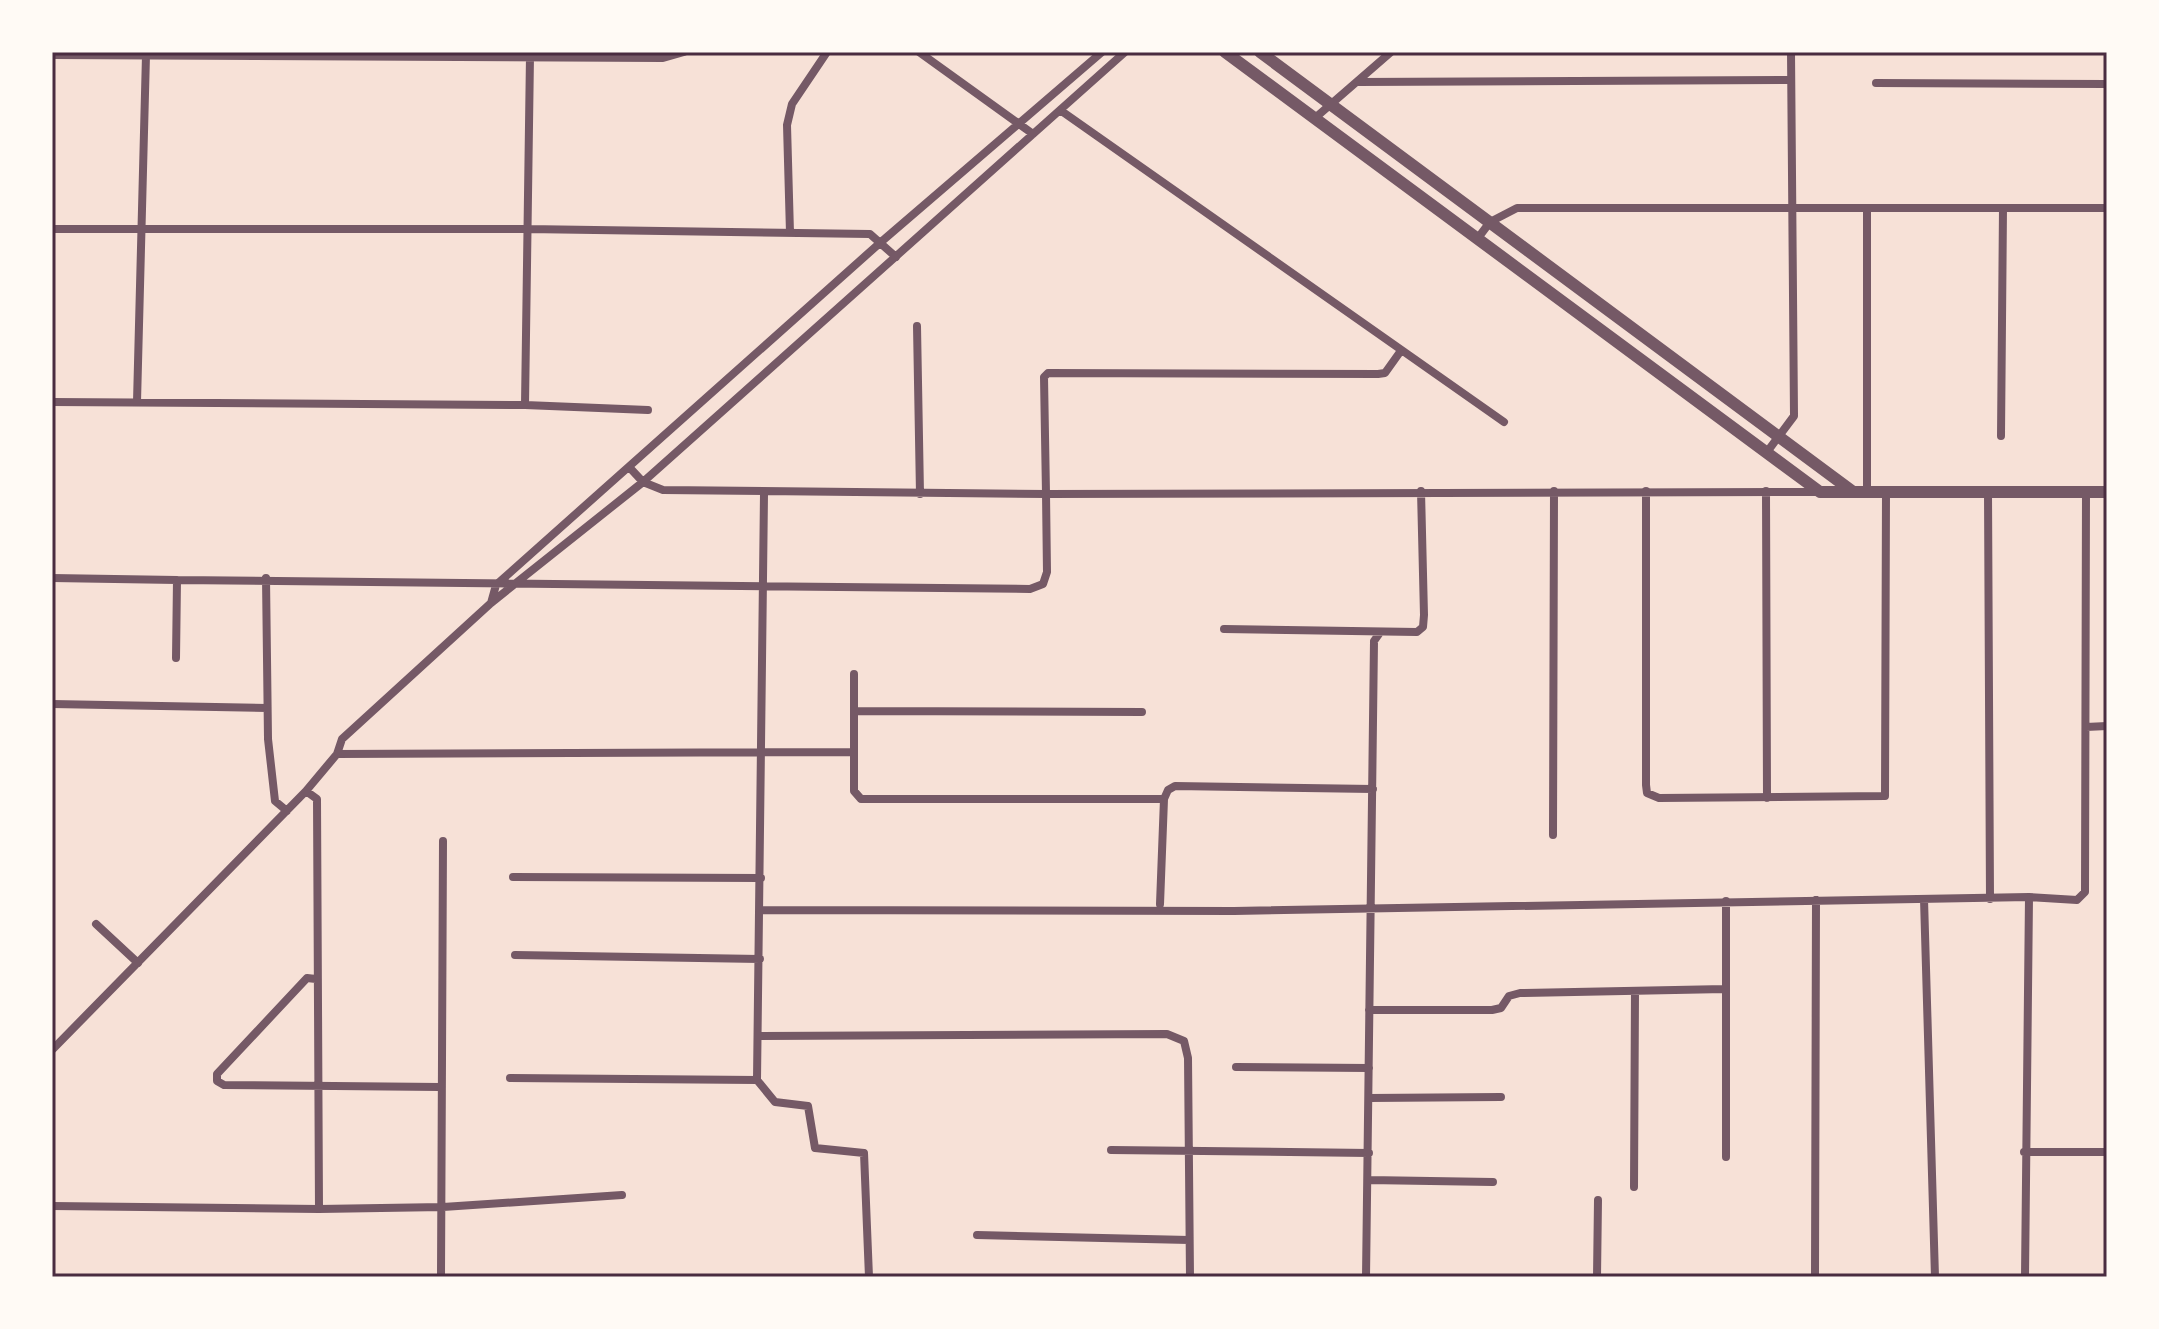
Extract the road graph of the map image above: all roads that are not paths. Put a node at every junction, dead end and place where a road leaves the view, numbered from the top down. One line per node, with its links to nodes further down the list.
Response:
1 (684, 52): 13 (street)
2 (827, 52): 31 (street)
3 (919, 52): 21 (street)
4 (1102, 52): 21 (street)
5 (1125, 52): 19 (street)
6 (1225, 52): 20 (street)
7 (1260, 52): 18 (street)
8 (1391, 52): 15 (street)
9 (1791, 52): 14 (street)
10 (178, 53): 12 (street); 13 (street)
11 (52, 55): 12 (street)
12 (146, 55): 30 (street)
13 (530, 56): 29 (street)
14 (1791, 80): 15 (street); 23 (street)
15 (1358, 82): 18 (street)
16 (1876, 83): 17 (street)
17 (2107, 84)
18 (1331, 104): 20 (street); 27 (street)
19 (1060, 110): 22 (street); 36 (street)
20 (1315, 118): 32 (street)
21 (1022, 123): 22 (street); 33 (street)
22 (1033, 134): 34 (street)
23 (1792, 207): 24 (street); 27 (street); 42 (street)
24 (1867, 208): 25 (street); 53 (street)
25 (2003, 208): 26 (street); 43 (street)
26 (2107, 208)
27 (1490, 222): 32 (street); 42 (street)
28 (52, 229): 30 (street)
29 (527, 229): 30 (street); 31 (street); 39 (street)
30 (142, 231): 38 (street)
31 (790, 233): 33 (street)
32 (1478, 238): 44 (street)
33 (881, 242): 34 (street); 45 (street)
34 (896, 257): 46 (street)
35 (917, 326): 59 (street)
36 (1400, 352): 41 (street); 60 (street)
37 (52, 402): 38 (street)
38 (137, 402): 39 (street)
39 (525, 405): 40 (street)
40 (648, 410)
41 (1504, 422)
42 (1779, 435): 44 (street); 52 (street)
43 (2001, 436)
44 (1767, 452): 51 (street)
45 (630, 468): 46 (street); 64 (street)
46 (643, 482): 58 (street); 65 (street)
47 (1421, 491): 48 (street); 60 (street); 69 (street)
48 (1554, 491): 49 (street); 86 (street)
49 (1646, 491): 50 (street); 83 (street)
50 (1766, 491): 51 (street); 83 (street)
51 (1820, 492): 52 (street)
52 (1852, 492): 53 (street)
53 (1867, 492): 54 (street)
54 (1886, 492): 55 (street); 83 (street)
55 (1988, 492): 56 (street); 92 (street)
56 (2086, 492): 57 (street); 77 (street)
57 (2107, 492)
58 (764, 494): 59 (street); 66 (street)
59 (920, 494): 60 (street)
60 (1046, 494): 66 (street)
61 (52, 578): 63 (street)
62 (266, 578): 63 (street); 64 (street); 73 (street)
63 (177, 580): 70 (street)
64 (496, 585): 65 (street); 67 (street)
65 (518, 585): 66 (street); 67 (street)
66 (762, 585): 78 (street)
67 (491, 603): 80 (street)
68 (1224, 629): 69 (street)
69 (1379, 634): 81 (street)
70 (176, 658)
71 (854, 674): 74 (street)
72 (52, 704): 73 (street)
73 (267, 708): 85 (street)
74 (854, 711): 75 (street); 79 (street)
75 (1142, 712)
76 (2107, 726): 77 (street)
77 (2086, 727): 90 (street)
78 (764, 751): 79 (street); 80 (street); 89 (street)
79 (853, 752): 84 (street)
80 (337, 754): 82 (street)
81 (1373, 789): 84 (street); 96 (street)
82 (306, 791): 85 (street); 102 (street)
83 (1767, 798)
84 (1164, 799): 95 (street)
85 (287, 811): 101 (street)
86 (1553, 835)
87 (443, 841): 113 (street)
88 (513, 877): 89 (street)
89 (761, 878): 97 (street)
90 (2029, 897): 92 (street); 118 (street)
91 (1924, 899): 92 (street); 93 (street); 138 (street)
92 (1990, 899)
93 (1816, 900): 94 (street); 137 (street)
94 (1726, 901): 96 (street); 103 (street)
95 (1160, 904)
96 (1368, 907): 97 (street); 105 (street)
97 (761, 910): 100 (street)
98 (96, 924): 101 (street)
99 (515, 955): 100 (street)
100 (760, 959): 106 (street)
101 (138, 963): 107 (street)
102 (316, 979): 112 (street); 112 (street)
103 (1725, 989): 104 (street); 121 (street)
104 (1635, 991): 105 (street); 124 (street)
105 (1369, 1010): 109 (street)
106 (758, 1036): 111 (street); 117 (street)
107 (52, 1050)
108 (1236, 1067): 109 (street)
109 (1369, 1068): 115 (street)
110 (510, 1078): 111 (street)
111 (757, 1080): 133 (street)
112 (319, 1084): 113 (street); 129 (street)
113 (440, 1087): 128 (street)
114 (1501, 1097): 115 (street)
115 (1369, 1098): 120 (street)
116 (1111, 1150): 117 (street)
117 (1189, 1152): 120 (street); 131 (street)
118 (2024, 1152): 119 (street); 139 (street)
119 (2107, 1152)
120 (1369, 1153): 122 (street)
121 (1726, 1157)
122 (1368, 1180): 123 (street); 135 (street)
123 (1493, 1182)
124 (1634, 1187)
125 (622, 1195): 128 (street)
126 (1598, 1200): 136 (street)
127 (52, 1206): 129 (street)
128 (443, 1207): 129 (street); 132 (street)
129 (319, 1209)
130 (977, 1235): 131 (street)
131 (1189, 1240): 134 (street)
132 (441, 1277)
133 (869, 1277)
134 (1190, 1277)
135 (1366, 1277)
136 (1597, 1277)
137 (1815, 1277)
138 (1935, 1277)
139 (2025, 1277)

